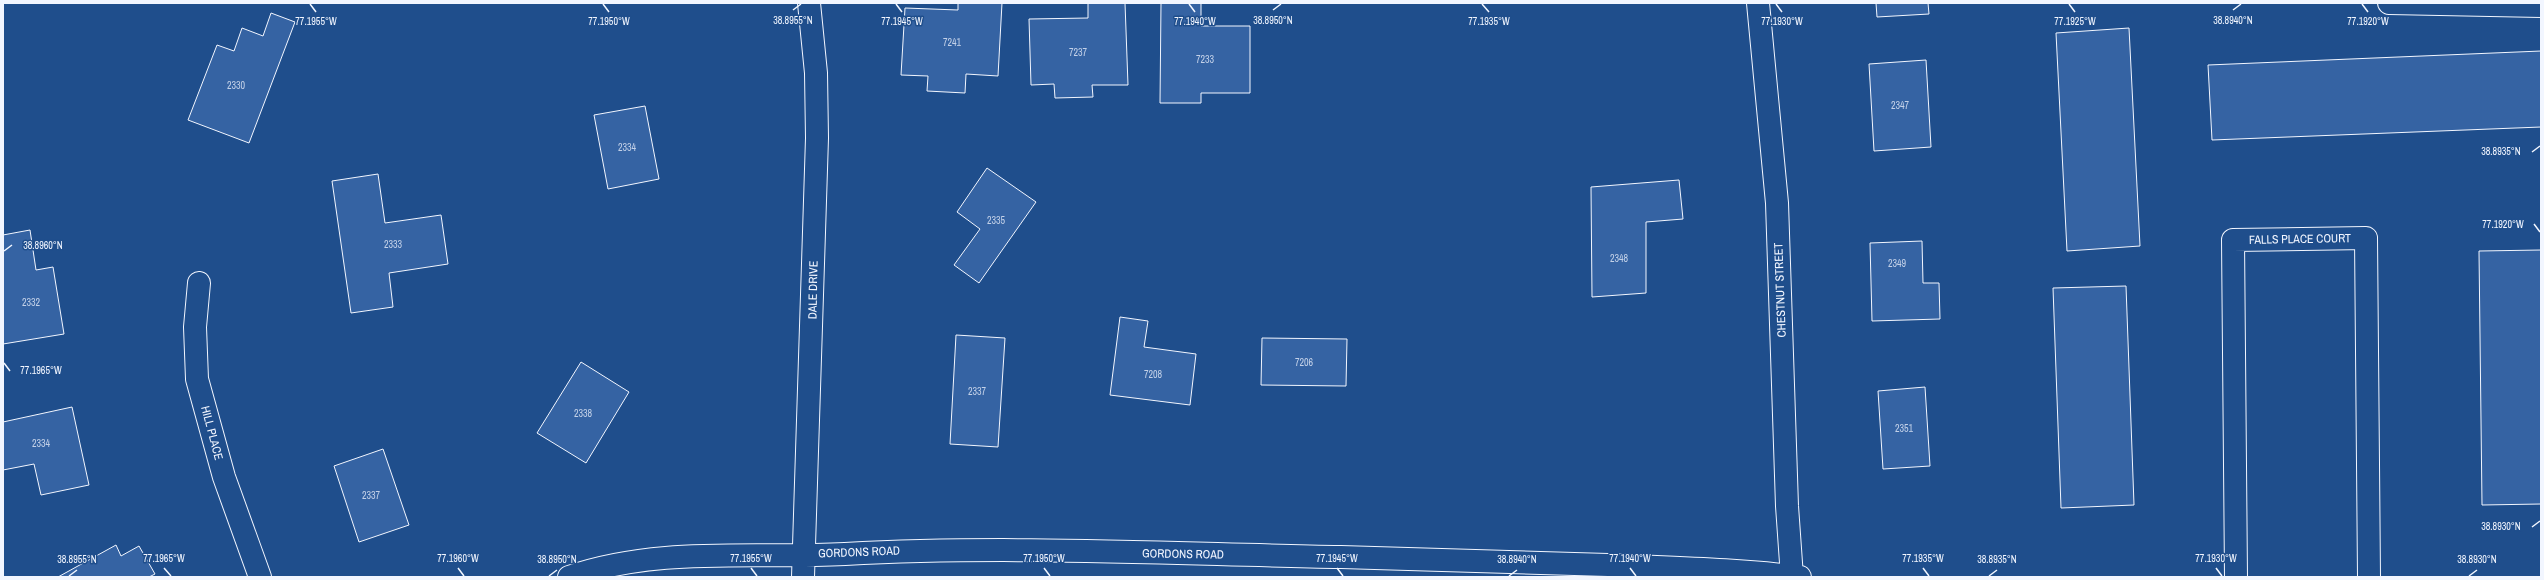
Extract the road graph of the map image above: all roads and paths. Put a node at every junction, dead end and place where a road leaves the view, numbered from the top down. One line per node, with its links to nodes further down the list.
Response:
1 (809, 3): 6 (street, DALE DRIVE)
2 (1758, 3): 10 (street, CHESTNUT STREET)
3 (2389, 3): 4 (street)
4 (2541, 6)
5 (199, 283): 7 (street, HILL PLACE)
6 (804, 554): 8 (street, GORDONS ROAD); 9 (street, DALE DRIVE); 10 (street, GORDONS ROAD)
7 (260, 577)
8 (569, 577)
9 (803, 577)
10 (1795, 577)
11 (2236, 577): 12 (street, FALLS PLACE COURT)
12 (2369, 577)

